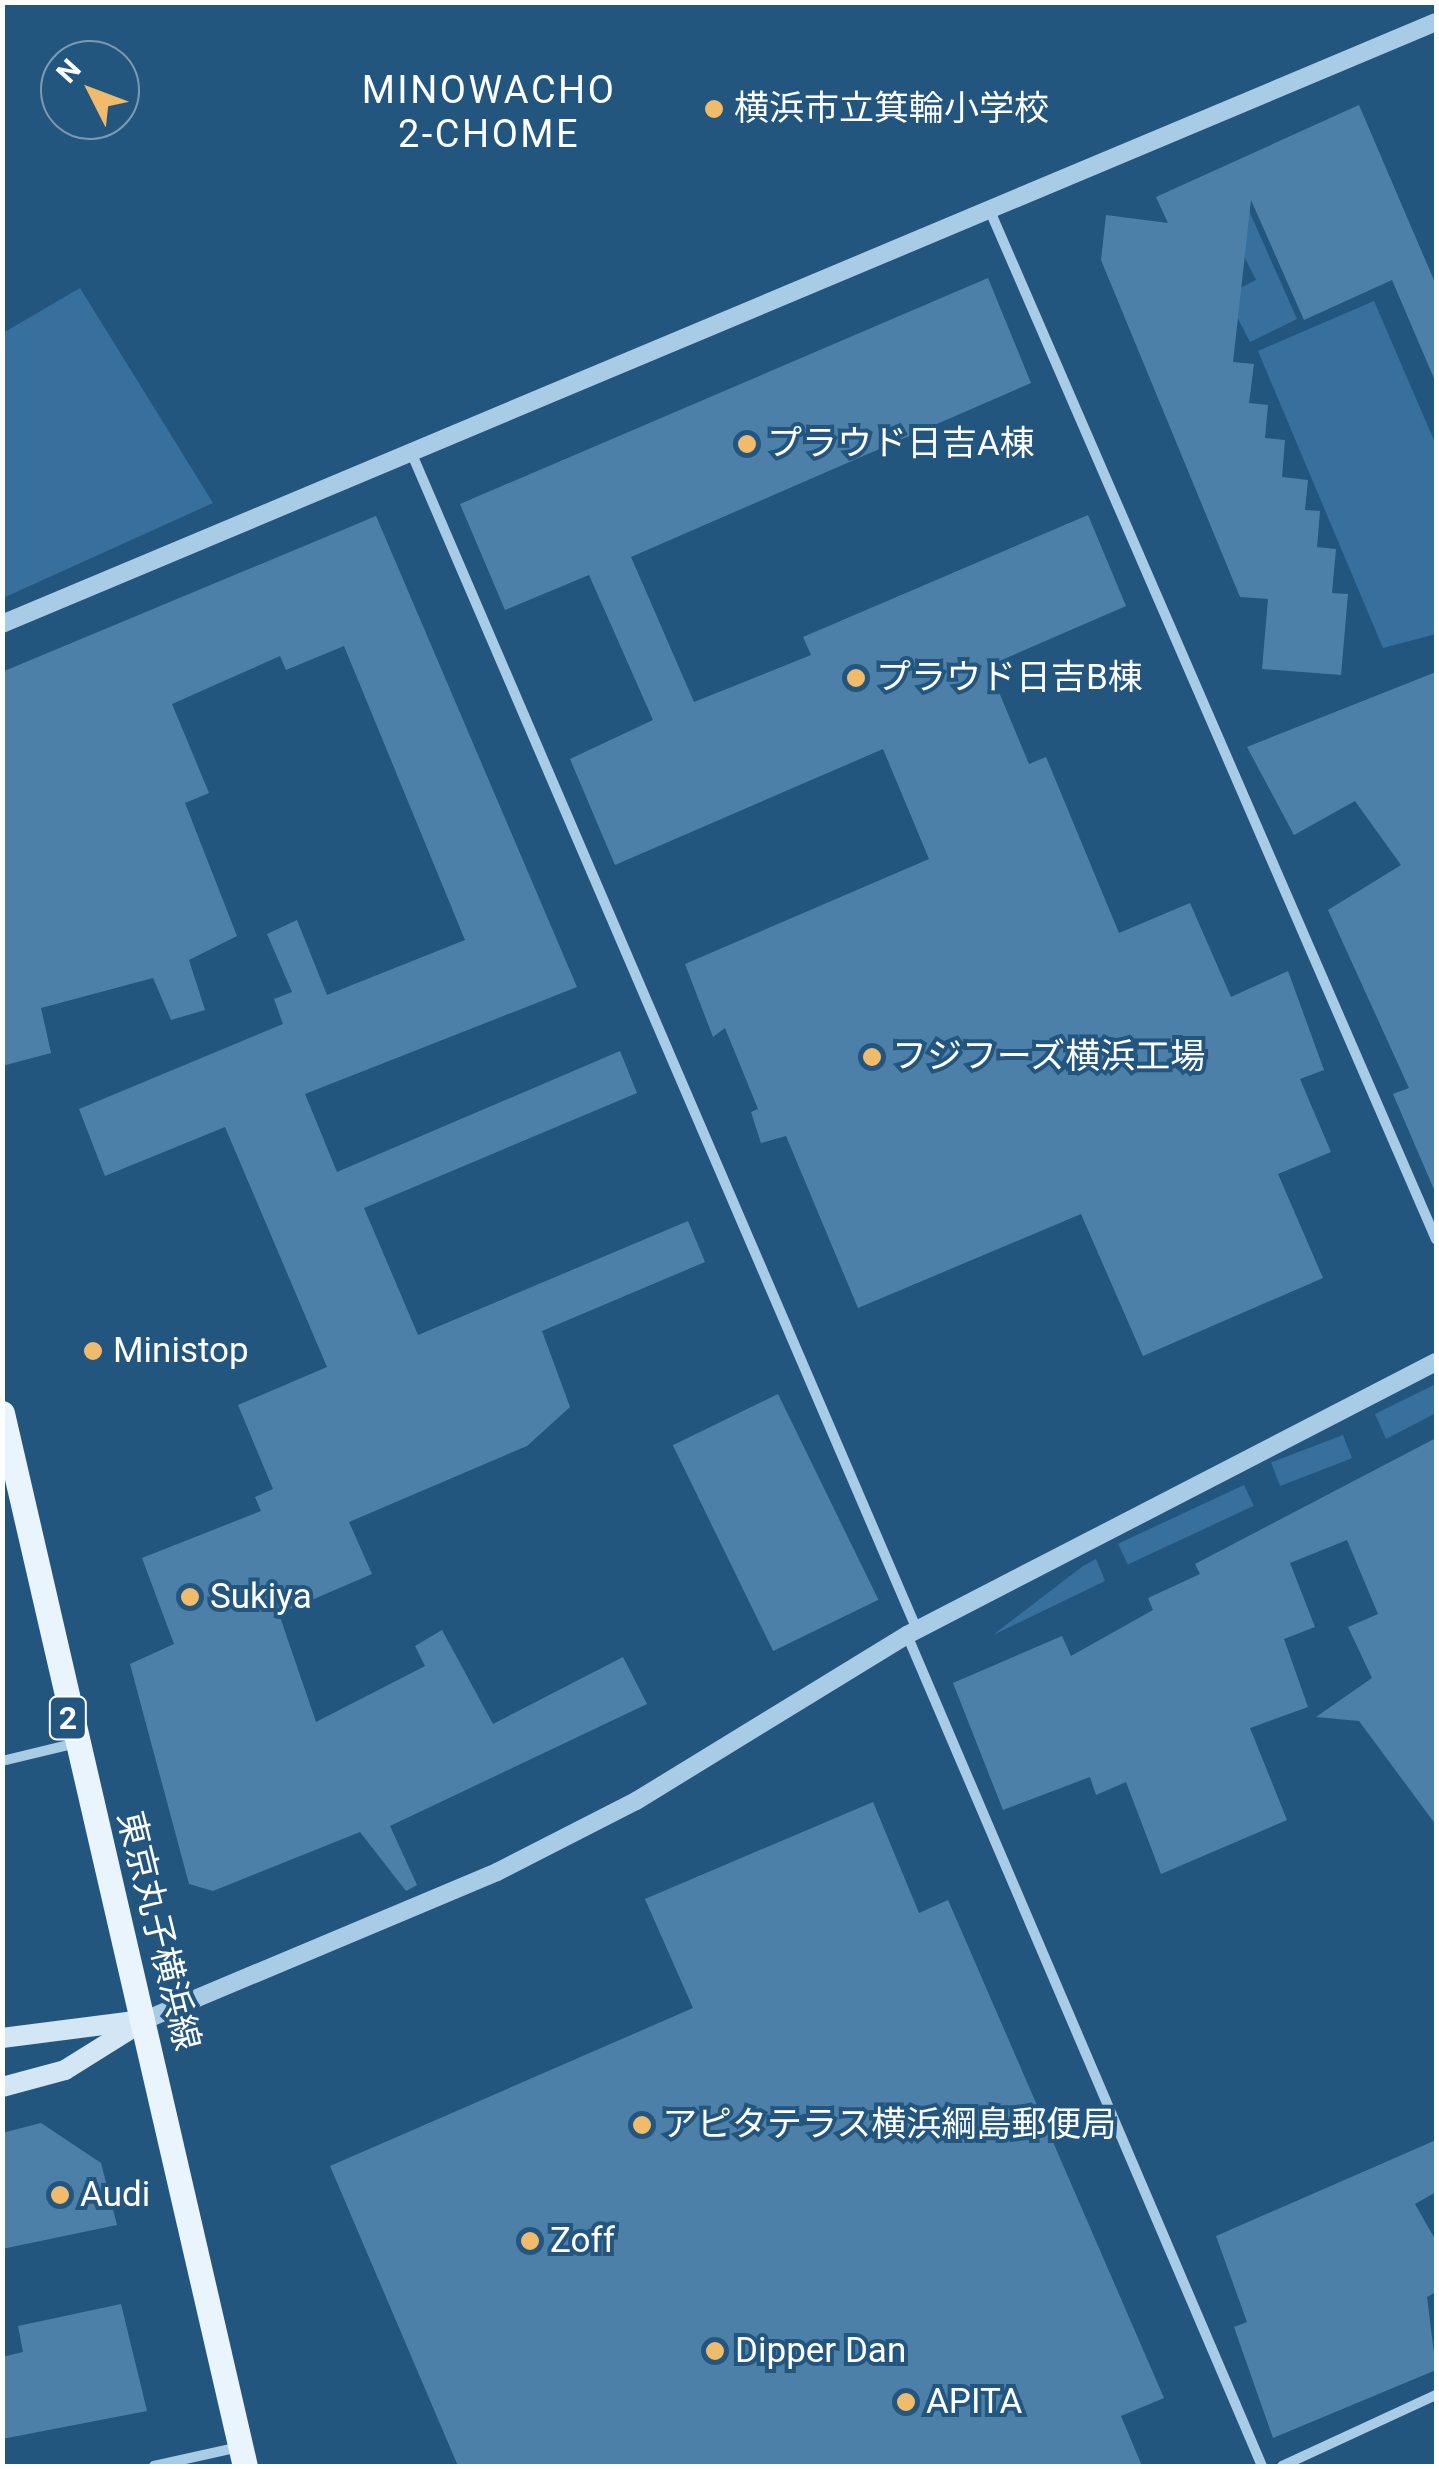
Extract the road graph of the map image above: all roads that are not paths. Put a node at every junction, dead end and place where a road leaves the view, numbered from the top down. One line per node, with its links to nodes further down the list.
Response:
1 (1436, 22): 2 (street)
2 (990, 210): 3 (street); 5 (street)
3 (411, 452): 4 (street); 8 (street)
4 (2, 624)
5 (1436, 1239)
6 (1436, 1362): 8 (street)
7 (2, 1412): 9 (main road, 東京丸子横浜線 / 2)
8 (912, 1632): 11 (street); 17 (street)
9 (73, 1744): 10 (street); 11 (main road, 東京丸子横浜線 / 2)
10 (2, 1760)
11 (145, 2020): 12 (main road); 13 (main road); 15 (main road, 東京丸子横浜線 / 2)
12 (2, 2038)
13 (2, 2087)
14 (1436, 2396): 18 (street)
15 (243, 2456): 16 (street)
16 (154, 2466)
17 (1262, 2466)
18 (1282, 2466)

